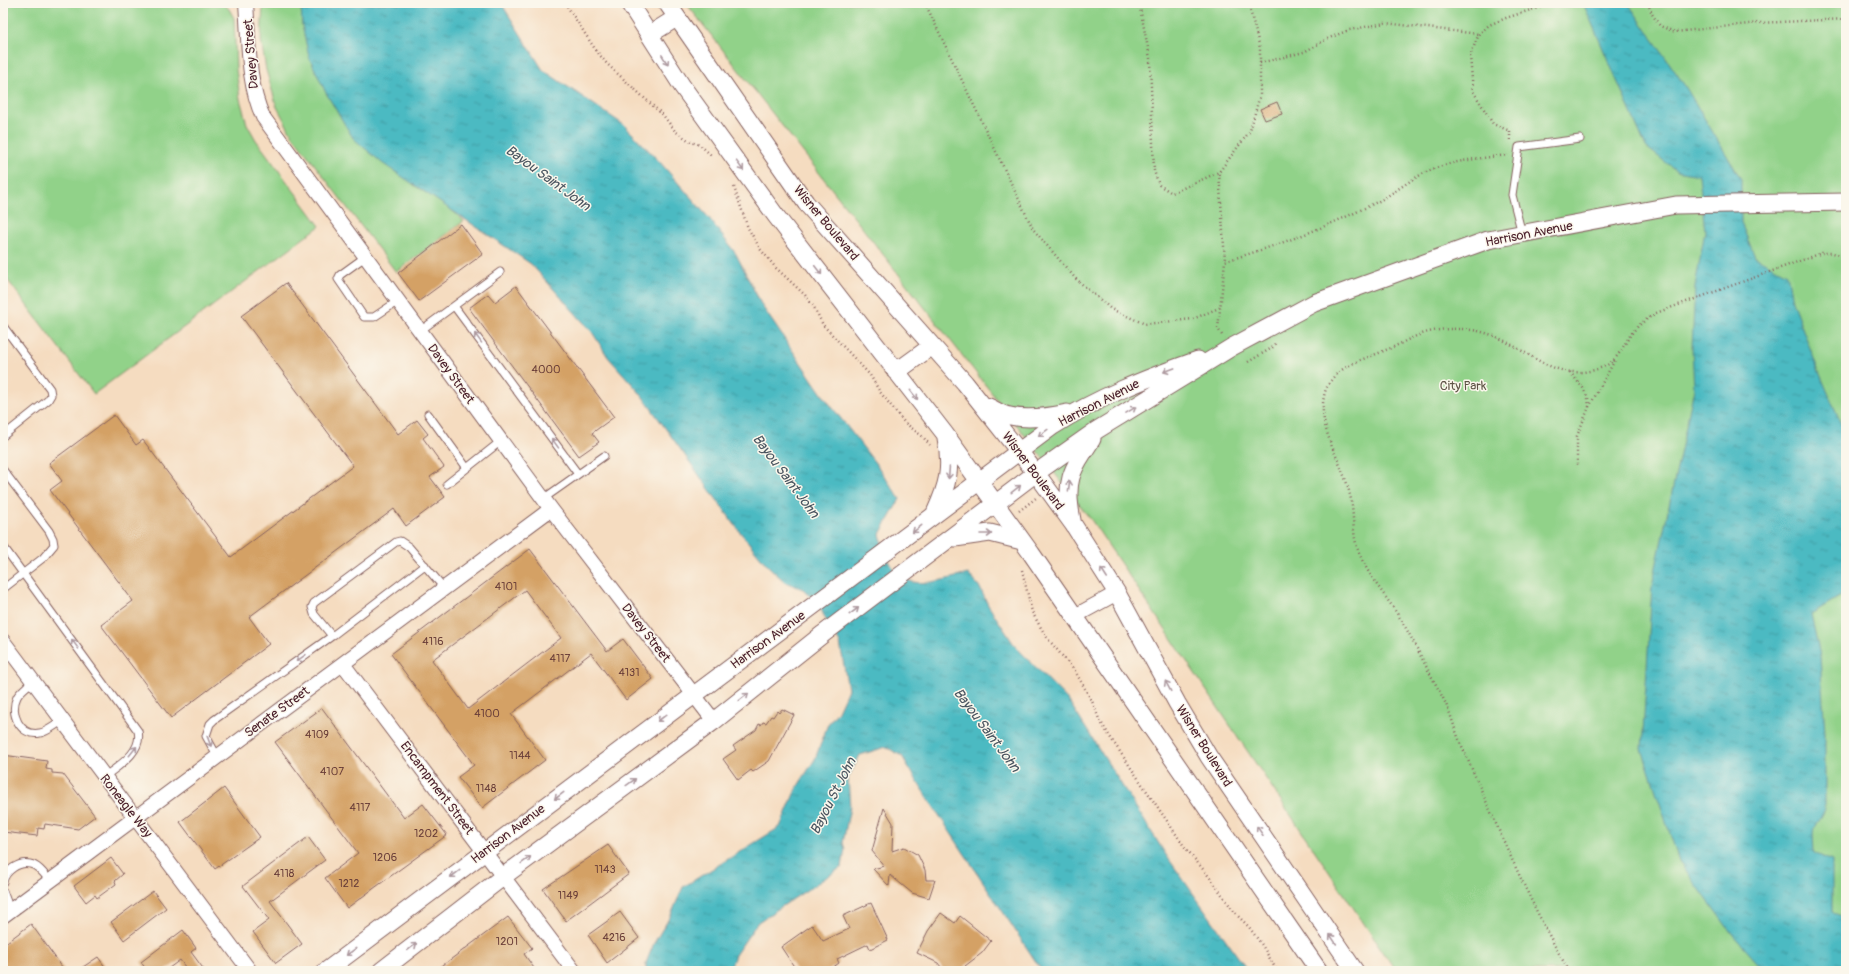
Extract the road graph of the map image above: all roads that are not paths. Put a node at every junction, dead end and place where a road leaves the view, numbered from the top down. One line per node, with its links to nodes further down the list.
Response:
1 (246, 3): 9 (street, Davey Street)
2 (629, 3): 5 (street)
3 (667, 3): 4 (street, Wisner Boulevard)
4 (676, 18): 5 (street); 15 (street, Wisner Boulevard)
5 (649, 35): 17 (street, one-way to 17)
6 (1580, 139): 8 (lane)
7 (1846, 202): 8 (street, Harrison Avenue)
8 (1522, 234): 16 (street, Harrison Avenue)
9 (365, 257): 11 (street, Davey Street); 11 (lane)
10 (500, 272): 12 (lane)
11 (398, 301): 14 (street, Davey Street)
12 (454, 306): 14 (lane); 29 (lane, one-way to 12)
13 (3, 326): 23 (lane)
14 (420, 331): 24 (street, Davey Street)
15 (932, 346): 17 (street); 18 (street, Wisner Boulevard)
16 (1232, 347): 19 (street, Harrison Avenue, one-way to 19); 21 (street, Harrison Avenue, one-way to 16)
17 (896, 372): 22 (street, one-way to 22)
18 (983, 404): 19 (street); 25 (street, Wisner Boulevard)
19 (1075, 412): 25 (street, Harrison Avenue, one-way to 25)
20 (428, 414): 27 (lane)
21 (1097, 430): 30 (street, Harrison Avenue); 36 (street, one-way to 21)
22 (945, 434): 31 (street); 35 (street, one-way to 35)
23 (3, 436)
24 (501, 442): 27 (lane); 33 (street, Davey Street)
25 (1018, 450): 30 (street, Wisner Boulevard); 31 (street, Harrison Avenue)
26 (604, 456): 29 (lane)
27 (467, 468): 32 (lane)
28 (3, 470): 41 (lane)
29 (578, 474): 33 (lane)
30 (1036, 474): 34 (street, Harrison Avenue, one-way to 30); 36 (street, Wisner Boulevard)
31 (979, 481): 34 (street); 35 (street, Harrison Avenue)
32 (447, 484)
33 (547, 504): 42 (street, Senate Street); 50 (street, Davey Street)
34 (996, 504): 37 (street, Harrison Avenue); 38 (street)
35 (934, 515): 50 (street, Harrison Avenue, one-way to 50)
36 (1073, 524): 44 (street, Wisner Boulevard, one-way to 36)
37 (951, 539): 38 (street, one-way to 38); 52 (street, Harrison Avenue, one-way to 37)
38 (1022, 541): 45 (street)
39 (3, 546): 41 (lane)
40 (425, 566): 42 (lane); 46 (lane); 46 (lane)
41 (24, 573): 43 (lane); 54 (lane, one-way to 41)
42 (444, 588): 48 (street, Senate Street)
43 (3, 589)
44 (1117, 593): 45 (street); 67 (street, Wisner Boulevard, one-way to 44)
45 (1074, 616): 66 (street)
46 (332, 636): 53 (lane, one-way to 53)
47 (3, 641): 49 (street, Roneagle Way)
48 (343, 664): 53 (street, Senate Street); 56 (street, Encampment Street)
49 (32, 681): 51 (street, Roneagle Way); 51 (lane)
50 (693, 694): 52 (street, Davey Street); 56 (street, Harrison Avenue, one-way to 56)
51 (62, 721): 54 (street, Roneagle Way)
52 (714, 721): 57 (street, Harrison Avenue, one-way to 52)
53 (217, 756): 55 (street, Senate Street)
54 (104, 777): 55 (street, Roneagle Way)
55 (135, 817): 58 (street, Senate Street); 62 (street, Roneagle Way)
56 (485, 852): 57 (street, Encampment Street); 63 (street, Harrison Avenue, one-way to 63)
57 (504, 876): 64 (street, Harrison Avenue, one-way to 57); 65 (street, Encampment Street)
58 (50, 880): 59 (lane); 61 (street, Senate Street)
59 (3, 882)
60 (3, 891): 61 (lane)
61 (6, 913)
62 (250, 971)
63 (326, 971)
64 (381, 971)
65 (574, 971)
66 (1319, 971)
67 (1355, 971)

